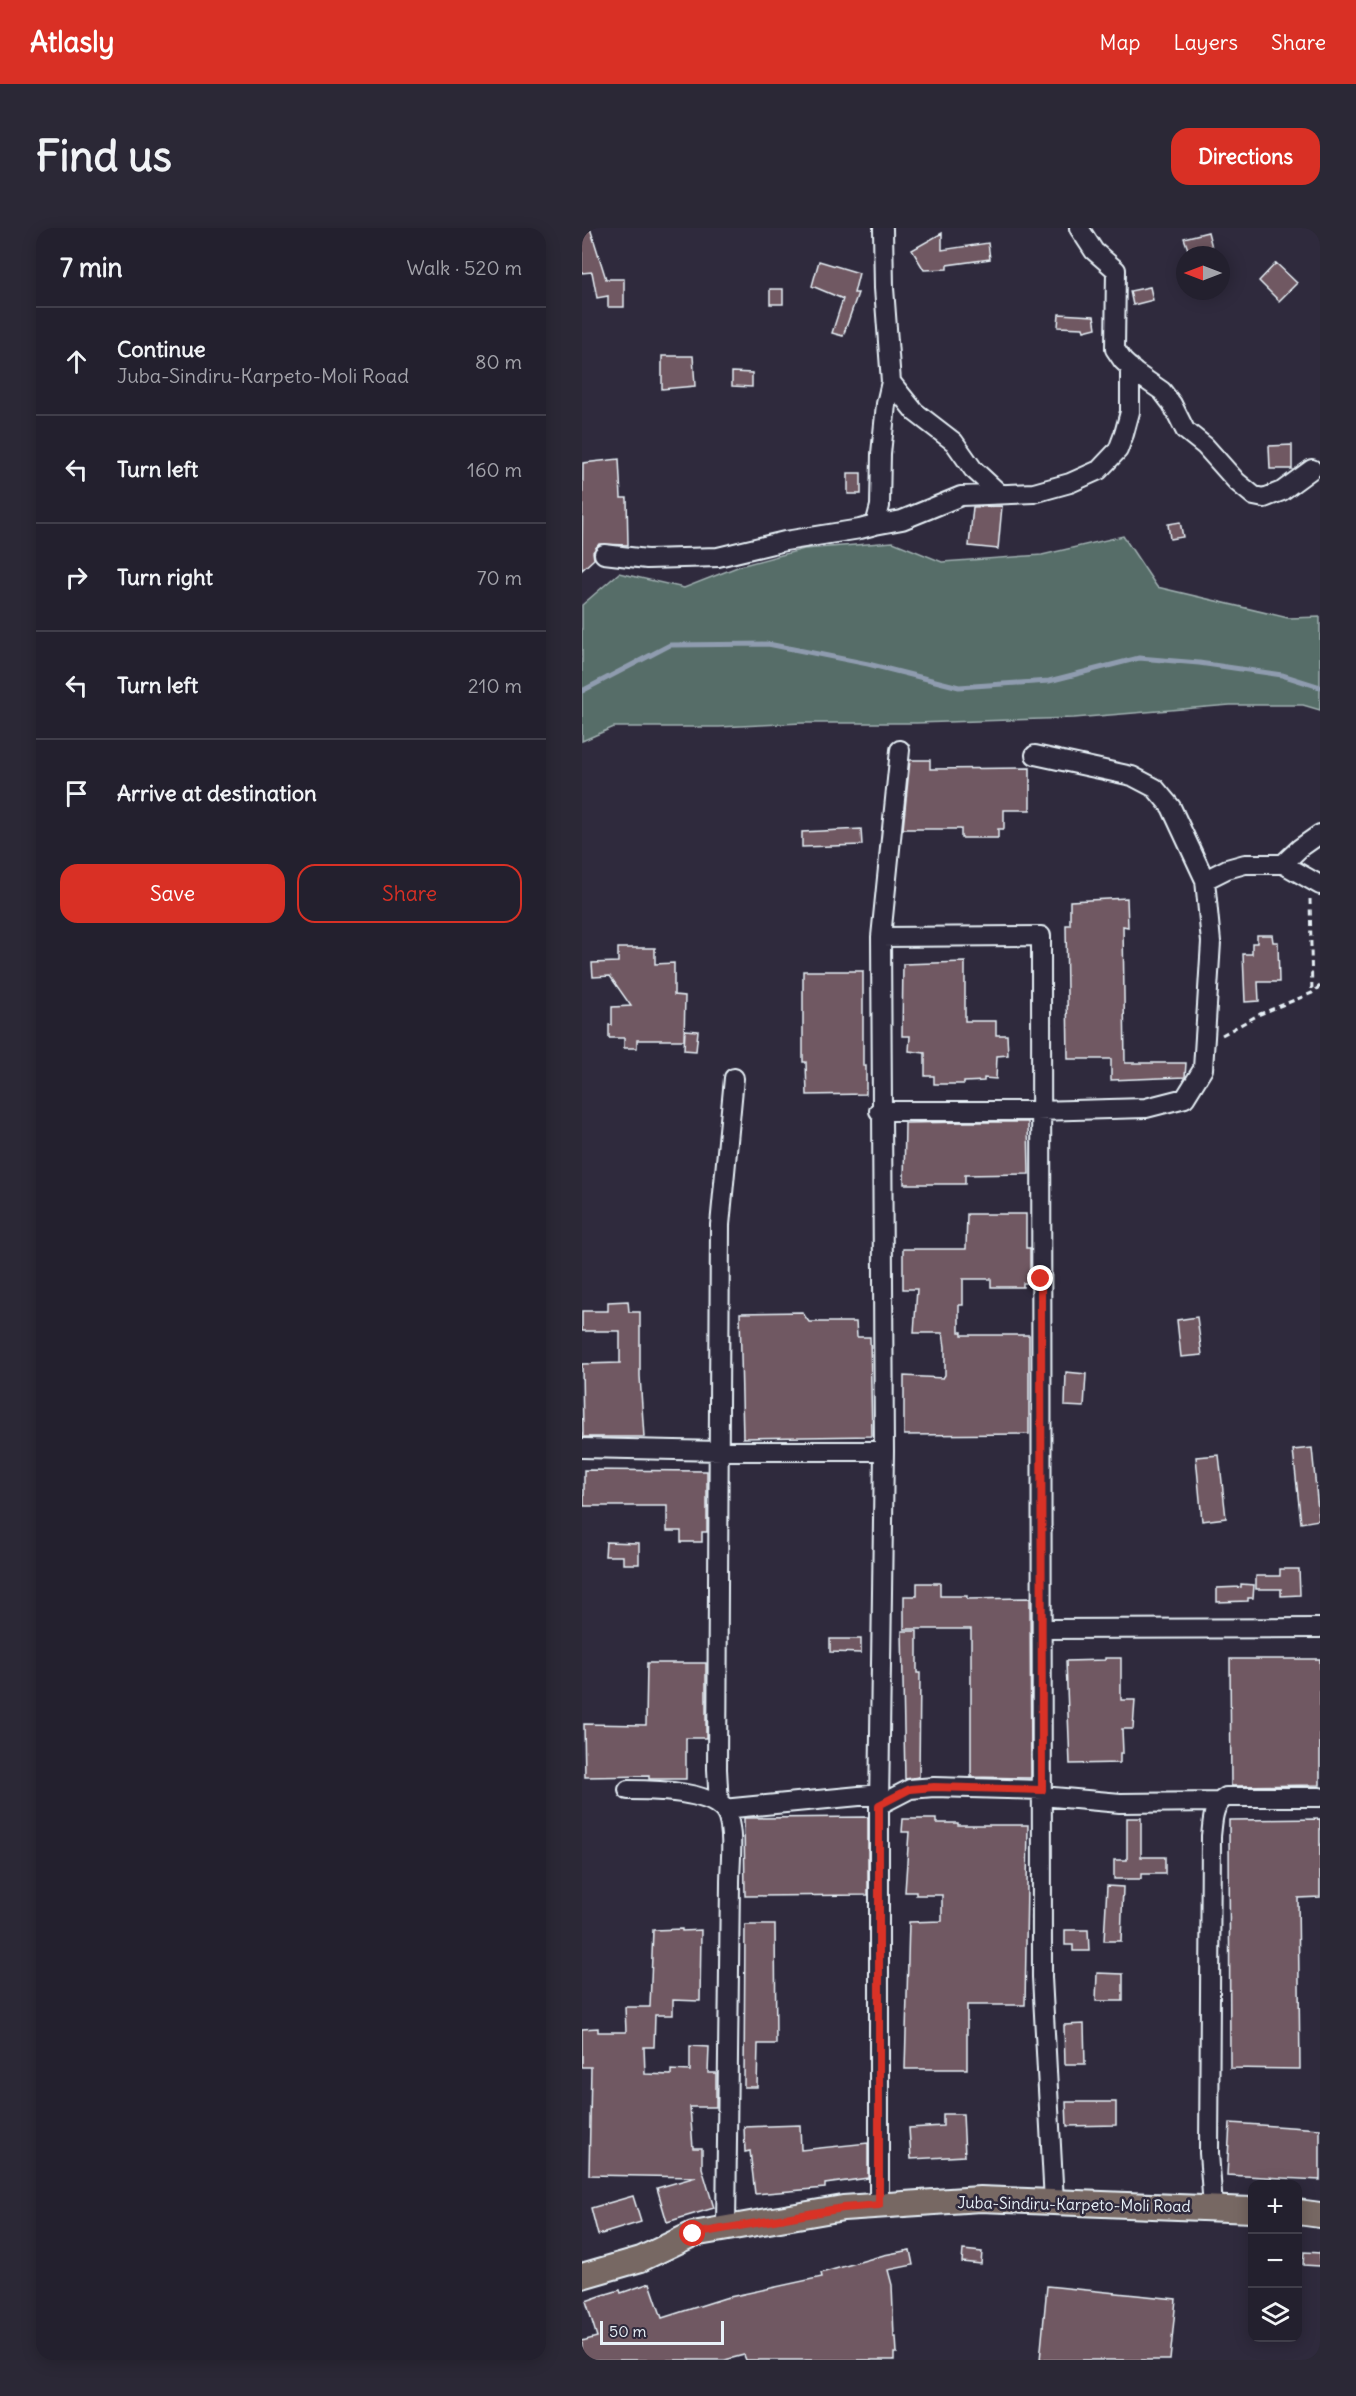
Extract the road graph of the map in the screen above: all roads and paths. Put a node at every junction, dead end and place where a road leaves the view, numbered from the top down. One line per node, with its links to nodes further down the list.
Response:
1 (883, 228): 4 (street)
2 (1080, 228): 3 (street)
3 (1130, 367): 5 (street); 6 (street)
4 (891, 382): 6 (street); 7 (street)
5 (1312, 469)
6 (999, 493): 7 (street)
7 (875, 525): 8 (street)
8 (604, 554)
9 (900, 750): 15 (street)
10 (1035, 755): 13 (street)
11 (1320, 834): 12 (street)
12 (1289, 867): 13 (street); 14 (street); 17 (path)
13 (1204, 880): 18 (street)
14 (1320, 885)
15 (881, 937): 23 (street); 25 (street)
16 (1320, 986): 17 (path)
17 (1312, 993): 18 (path)
18 (1204, 1045): 20 (street)
19 (734, 1078): 22 (street)
20 (879, 1111)
21 (582, 1448): 22 (street)
22 (721, 1451): 23 (street); 31 (street)
23 (884, 1451): 29 (street)
24 (1320, 1628): 25 (street)
25 (1042, 1629): 27 (street)
26 (628, 1790): 31 (street)
27 (1042, 1793): 29 (street); 30 (street); 32 (street)
28 (1320, 1797): 30 (street)
29 (880, 1800): 31 (street); 33 (street)
30 (1218, 1802): 34 (street)
31 (721, 1808): 38 (street)
32 (1054, 2202): 33 (main road, Juba-Sindiru-Karpeto-Moli Road); 34 (main road, Juba-Sindiru-Karpeto-Moli Road)
33 (879, 2205): 38 (main road, Juba-Sindiru-Karpeto-Moli Road)
34 (1212, 2208): 35 (main road, Juba-Sindiru-Karpeto-Moli Road)
35 (1248, 2210)
36 (1302, 2213): 37 (main road)
37 (1320, 2215)
38 (726, 2227): 39 (main road, Juba-Sindiru-Karpeto-Moli Road)
39 (582, 2276)

